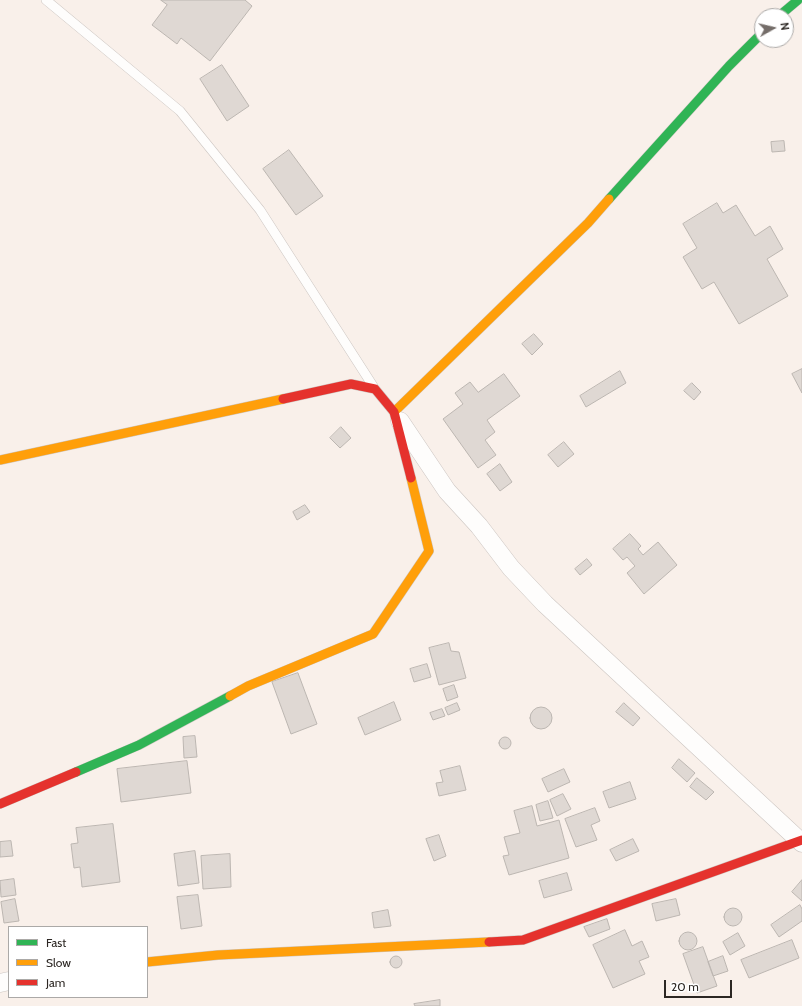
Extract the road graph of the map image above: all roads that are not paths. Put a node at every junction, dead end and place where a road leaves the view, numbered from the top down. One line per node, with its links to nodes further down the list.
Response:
1 (46, 0): 5 (lane)
2 (798, 0): 3 (street)
3 (783, 8)
4 (754, 41): 6 (street)
5 (375, 389): 6 (street); 7 (street)
6 (394, 412): 8 (street); 9 (street)
7 (0, 460)
8 (0, 804)
9 (801, 841): 10 (street)
10 (148, 962)

